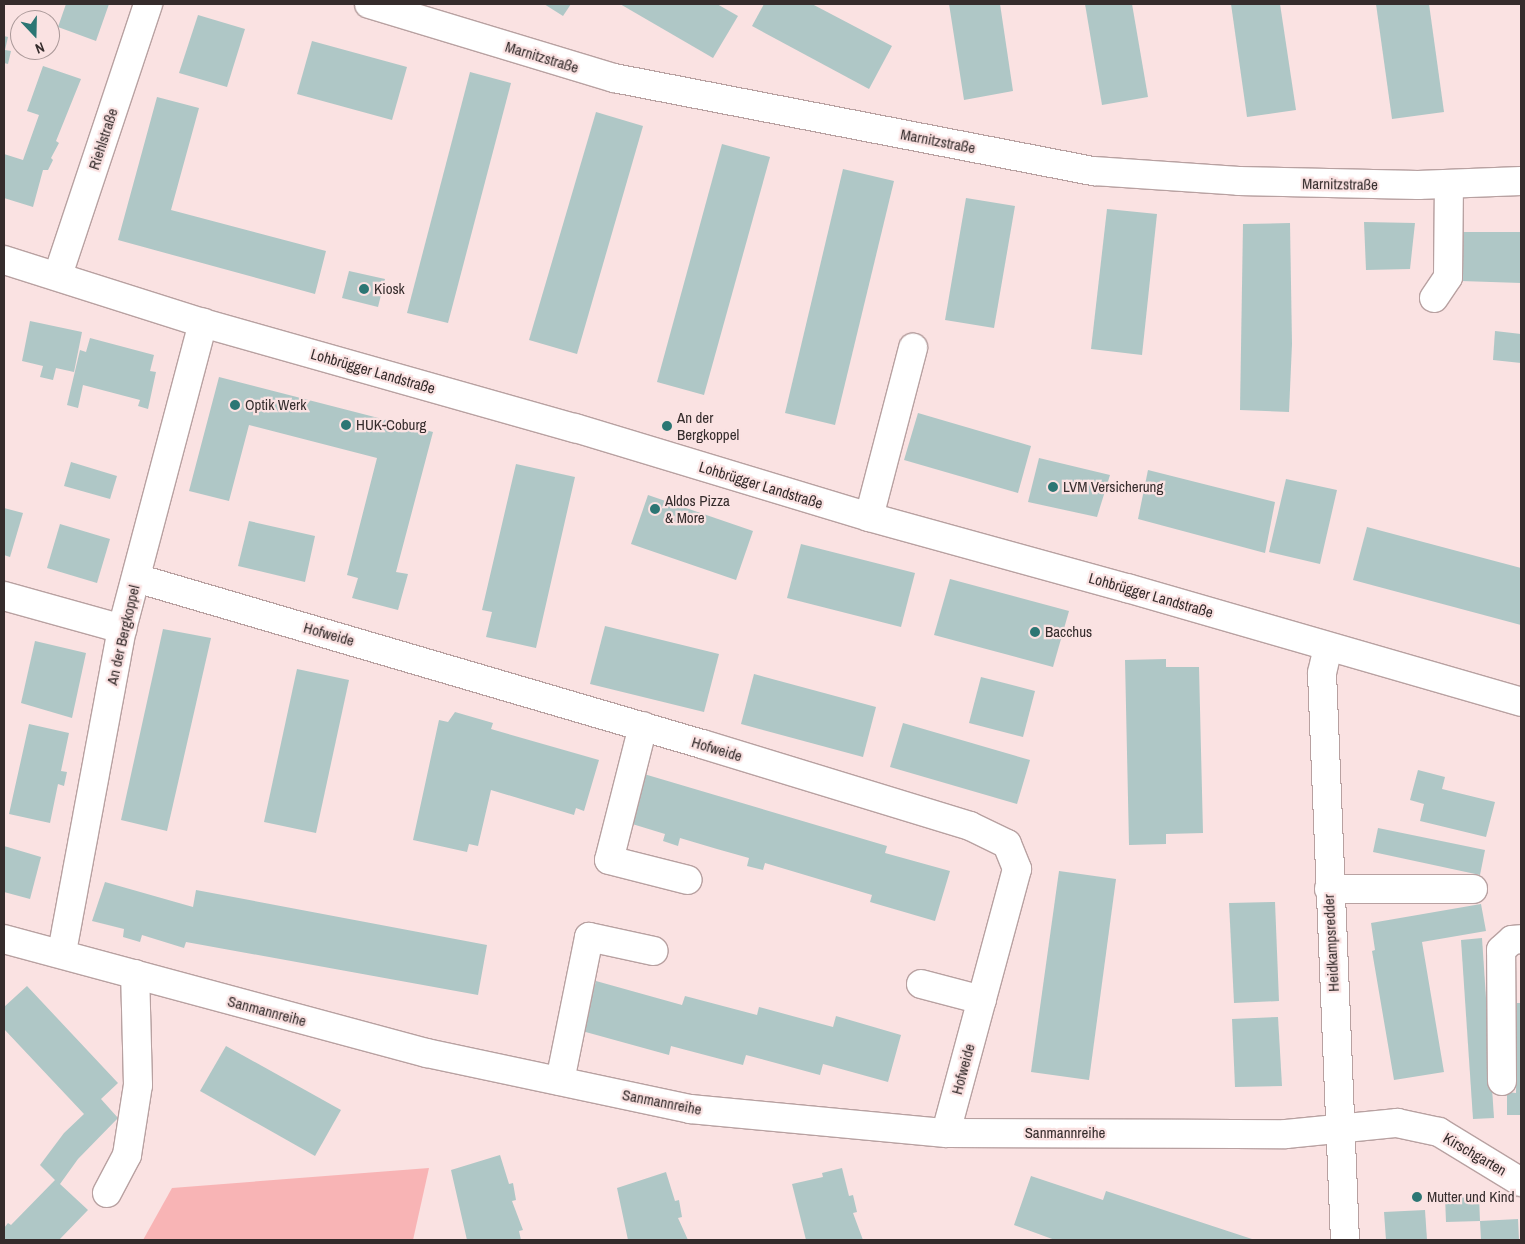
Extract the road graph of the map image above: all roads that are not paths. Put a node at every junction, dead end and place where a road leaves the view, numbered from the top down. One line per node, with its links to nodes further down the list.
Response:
1 (148, 4): 6 (street, Riehlstraße)
2 (369, 4): 4 (street, Marnitzstraße)
3 (1521, 181): 4 (street, Marnitzstraße)
4 (1449, 184): 7 (street)
5 (4, 260): 6 (street, Lohbrügger Landstraße)
6 (58, 275): 8 (street, Lohbrügger Landstraße)
7 (1434, 298)
8 (203, 322): 10 (street, Lohbrügger Landstraße); 11 (street, An der Bergkoppel)
9 (913, 348): 10 (street)
10 (869, 517): 14 (street, Lohbrügger Landstraße)
11 (136, 578): 13 (street, An der Bergkoppel); 16 (street, Hofweide)
12 (4, 596): 13 (street)
13 (122, 629): 23 (street, An der Bergkoppel)
14 (1328, 647): 15 (street, Lohbrügger Landstraße); 18 (street, Heidkampsredder)
15 (1521, 702)
16 (643, 726): 17 (street); 26 (street, Hofweide)
17 (688, 880)
18 (1329, 889): 19 (street); 29 (street, Heidkampsredder)
19 (1473, 889)
20 (4, 939): 23 (street, Sanmannreihe)
21 (1521, 939): 28 (street)
22 (654, 951): 27 (street)
23 (62, 952): 24 (street, Sanmannreihe)
24 (136, 974): 27 (street, Sanmannreihe); 32 (street)
25 (921, 984): 26 (street)
26 (982, 1000): 30 (street, Hofweide)
27 (560, 1081): 30 (street, Sanmannreihe)
28 (1502, 1081)
29 (1338, 1129): 30 (street, Sanmannreihe); 31 (street, Kirschgarten); 33 (street, Heidkampsredder)
30 (946, 1133)
31 (1521, 1182)
32 (107, 1192)
33 (1345, 1240)

